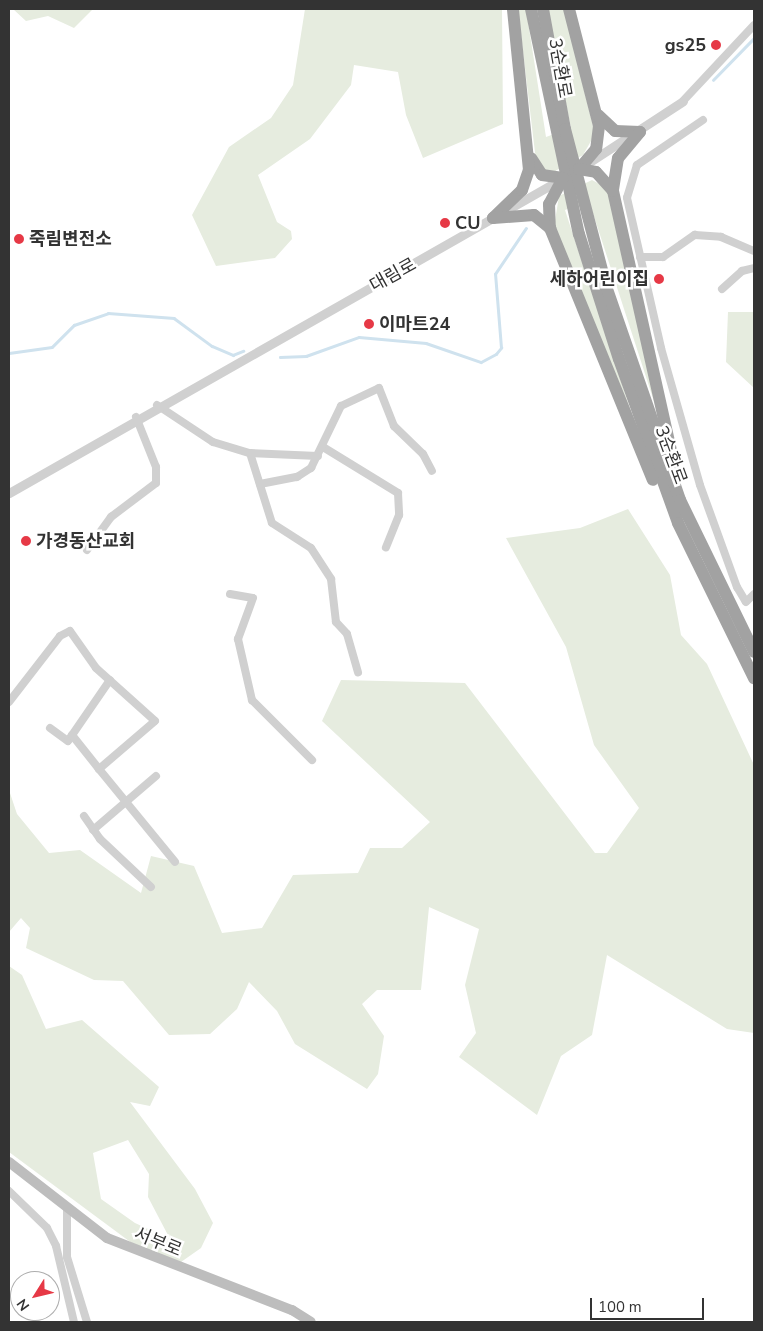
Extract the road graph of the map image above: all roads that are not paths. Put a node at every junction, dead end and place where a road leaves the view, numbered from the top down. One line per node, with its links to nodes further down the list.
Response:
1 (514, 9): 11 (highway)
2 (531, 9): 9 (highway, 3순환로)
3 (543, 9): 9 (highway, 3순환로)
4 (569, 9): 7 (highway)
5 (754, 25): 6 (street, 대림로)
6 (683, 101): 10 (street, 대림로)
7 (596, 112): 10 (highway); 12 (highway)
8 (704, 120): 19 (street)
9 (560, 131): 17 (highway)
10 (640, 132): 12 (street, 대림로); 14 (highway)
11 (529, 152): 13 (highway); 15 (highway)
12 (579, 169): 13 (street, 대림로); 14 (highway)
13 (563, 178): 15 (street, 대림로); 16 (highway)
14 (613, 191): 32 (highway)
15 (493, 218): 16 (highway); 22 (street, 대림로)
16 (550, 228): 35 (highway)
17 (584, 233): 32 (highway, 3순환로); 35 (highway, 3순환로)
18 (754, 251): 19 (street)
19 (640, 257): 34 (street)
20 (754, 268): 21 (street)
21 (722, 289)
22 (157, 405): 23 (street, 대림로); 25 (street)
23 (136, 417): 29 (street, 대림로); 31 (street)
24 (323, 447): 26 (street); 27 (street); 30 (street)
25 (250, 453): 26 (street); 28 (street)
26 (318, 456): 28 (street)
27 (432, 471)
28 (260, 484): 37 (street)
29 (9, 493)
30 (386, 548)
31 (87, 550)
32 (712, 571): 36 (highway, 3순환로)
33 (230, 594): 43 (street)
34 (754, 594)
35 (712, 596): 38 (highway, 3순환로)
36 (754, 652)
37 (358, 672)
38 (754, 678)
39 (110, 680): 40 (street); 42 (street); 44 (street)
40 (9, 702)
41 (50, 728): 42 (street)
42 (72, 735): 44 (street)
43 (312, 760)
44 (99, 769): 46 (street)
45 (156, 776): 46 (street)
46 (123, 803): 48 (street); 49 (street)
47 (84, 816): 48 (street)
48 (93, 830): 50 (street)
49 (175, 862)
50 (152, 888)
51 (9, 1162): 53 (main road, 서부로)
52 (9, 1191): 55 (street)
53 (67, 1210): 54 (street); 58 (main road, 서부로)
54 (80, 1298): 55 (street); 57 (street)
55 (71, 1299): 56 (street)
56 (74, 1322)
57 (87, 1322)
58 (311, 1322)

